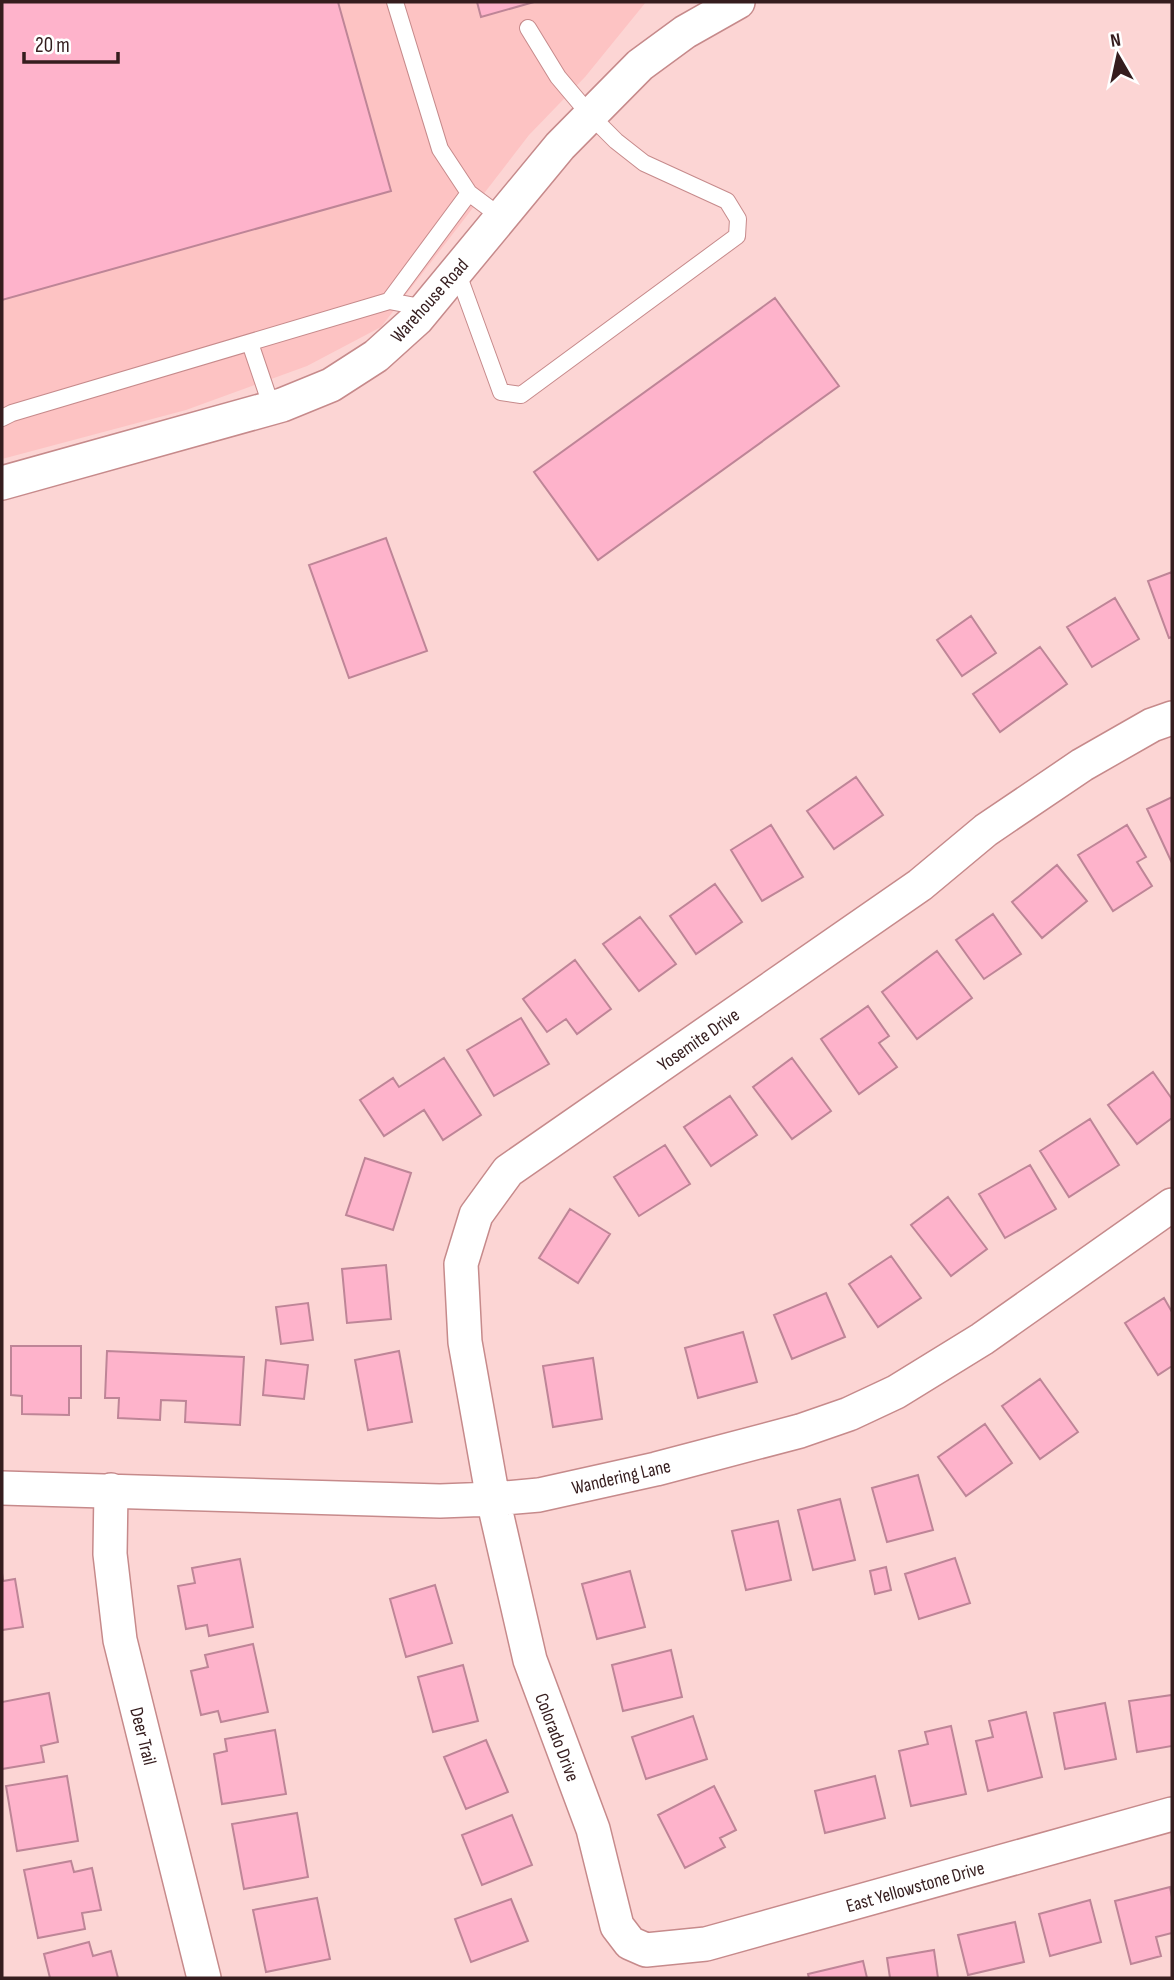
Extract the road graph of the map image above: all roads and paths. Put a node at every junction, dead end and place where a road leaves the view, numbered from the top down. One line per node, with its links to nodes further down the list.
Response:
1 (395, 2): 5 (lane)
2 (738, 2): 4 (street, Warehouse Road)
3 (528, 27): 4 (lane)
4 (590, 115): 6 (street, Warehouse Road); 7 (lane)
5 (469, 193): 6 (lane); 8 (lane)
6 (501, 217): 7 (street, Warehouse Road)
7 (457, 271): 9 (street, Warehouse Road)
8 (389, 302): 9 (lane); 10 (lane)
9 (426, 308): 11 (street, Warehouse Road)
10 (250, 343): 11 (lane); 12 (lane)
11 (272, 408): 13 (street, Warehouse Road)
12 (2, 418)
13 (2, 483)
14 (1172, 718): 18 (street, Yosemite Drive)
15 (1172, 1205): 18 (street, Wandering Lane)
16 (2, 1488): 17 (street, Wandering Lane)
17 (111, 1490): 18 (street, Wandering Lane); 21 (street, Deer Trail)
18 (493, 1499): 20 (street, Colorado Drive)
19 (1172, 1814): 20 (street, East Yellowstone Drive)
20 (656, 1949)
21 (204, 1978)

